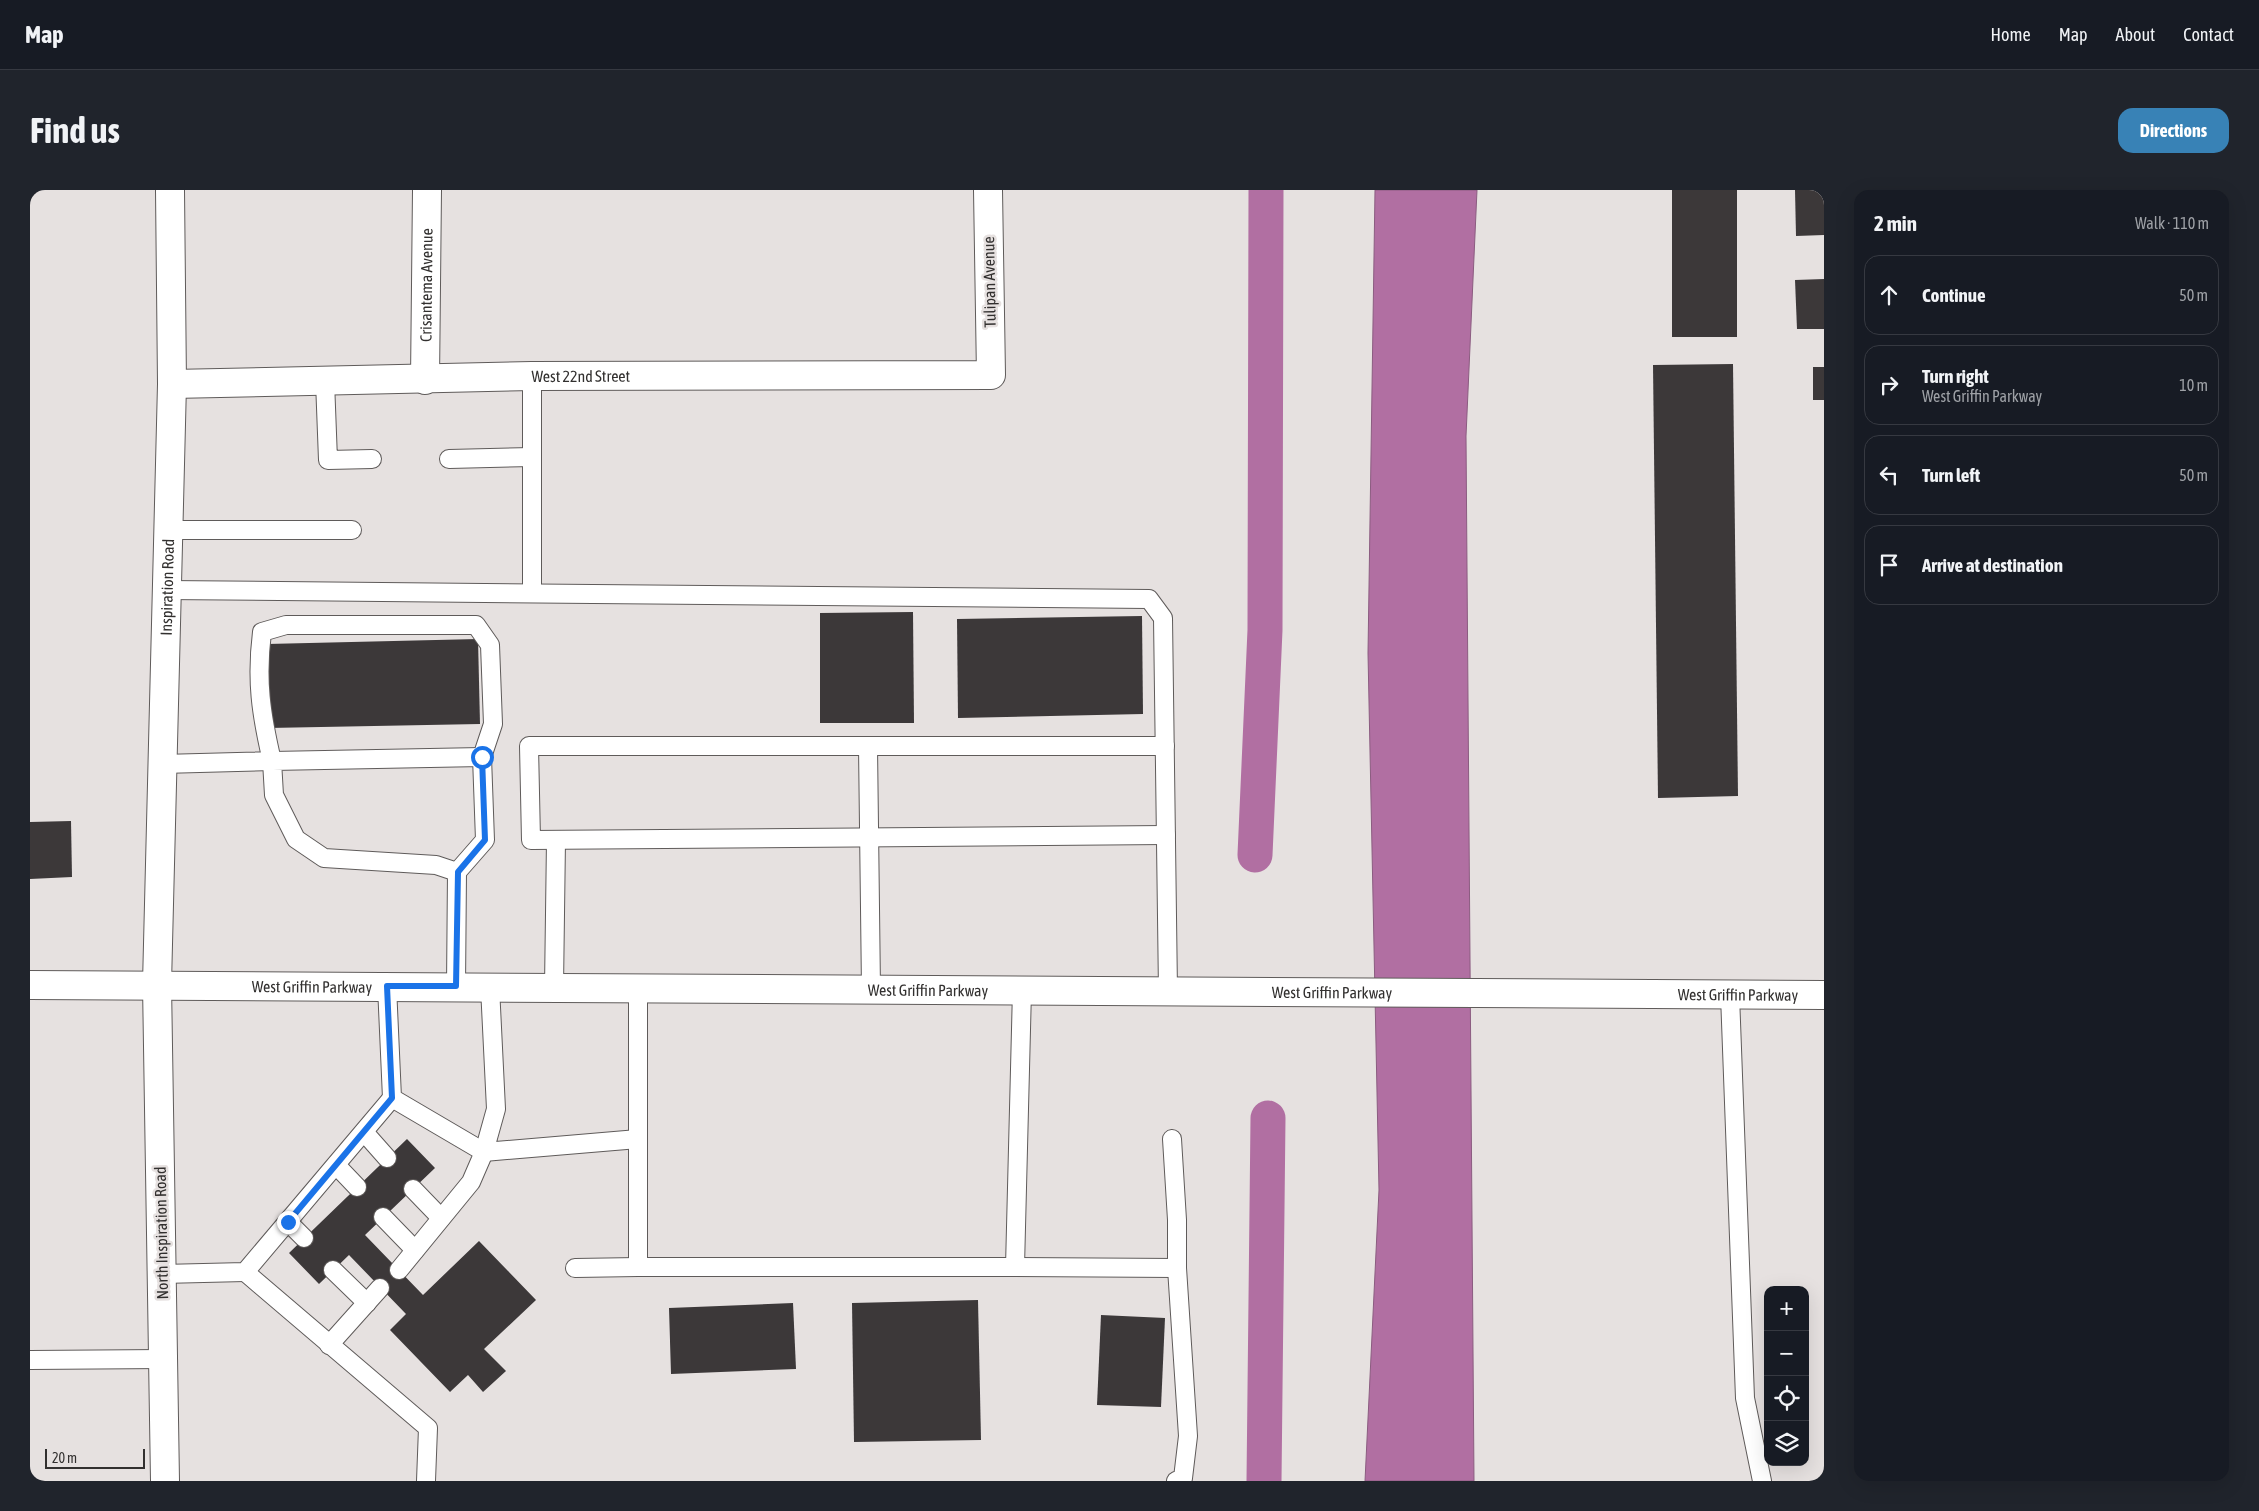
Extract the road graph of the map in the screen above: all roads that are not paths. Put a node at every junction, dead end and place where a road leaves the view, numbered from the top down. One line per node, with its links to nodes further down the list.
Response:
1 (170, 190): 8 (street, Inspiration Road)
2 (428, 190): 6 (street, Crisantema Avenue)
3 (988, 190): 4 (street, Tulipan Avenue)
4 (991, 375): 5 (street, West 22nd Street)
5 (532, 376): 6 (street, West 22nd Street); 9 (lane)
6 (425, 380): 7 (street, West 22nd Street)
7 (325, 381): 8 (street, West 22nd Street); 11 (lane)
8 (172, 384): 12 (street, Inspiration Road)
9 (532, 457): 10 (lane); 15 (lane)
10 (449, 458)
11 (372, 460)
12 (169, 530): 13 (lane); 14 (street, Inspiration Road)
13 (352, 530)
14 (166, 590): 15 (lane); 20 (street, Inspiration Road)
15 (532, 592): 17 (lane)
16 (868, 746): 17 (lane); 22 (lane); 23 (lane)
17 (1165, 746): 21 (lane)
18 (482, 757): 19 (lane); 19 (lane); 24 (lane)
19 (272, 761): 20 (lane); 24 (lane)
20 (162, 764): 25 (street, Inspiration Road)
21 (1166, 835): 22 (lane); 34 (lane)
22 (870, 838): 23 (lane); 32 (lane)
23 (556, 840): 30 (lane)
24 (458, 872): 28 (lane)
25 (157, 984): 26 (street, West Griffin Parkway); 27 (street, West Griffin Parkway); 58 (street, North Inspiration Road)
26 (30, 985)
27 (387, 986): 28 (street, West Griffin Parkway); 37 (lane)
28 (456, 986): 29 (street, West Griffin Parkway)
29 (490, 987): 30 (street, West Griffin Parkway); 41 (lane)
30 (554, 987): 31 (street, West Griffin Parkway)
31 (638, 988): 32 (street, West Griffin Parkway); 39 (lane)
32 (871, 990): 33 (street, West Griffin Parkway)
33 (1022, 990): 34 (street, West Griffin Parkway); 52 (lane)
34 (1168, 991): 35 (street, West Griffin Parkway)
35 (1730, 995): 36 (street, West Griffin Parkway); 67 (lane)
36 (1824, 995)
37 (392, 1098): 38 (lane); 41 (lane)
38 (364, 1132): 42 (lane); 43 (lane)
39 (638, 1139): 41 (lane); 51 (lane)
40 (1172, 1139): 54 (lane)
41 (484, 1152): 47 (lane)
42 (387, 1158)
43 (336, 1165): 44 (lane); 48 (lane)
44 (357, 1187)
45 (413, 1189): 47 (lane)
46 (383, 1217): 50 (lane)
47 (441, 1218): 50 (lane)
48 (288, 1222): 49 (lane); 57 (lane)
49 (304, 1238)
50 (415, 1250): 56 (lane)
51 (638, 1267): 52 (lane); 53 (lane)
52 (1016, 1267): 54 (lane)
53 (576, 1268)
54 (1177, 1268): 66 (lane)
55 (333, 1270): 60 (lane)
56 (399, 1270)
57 (245, 1272): 58 (lane); 61 (lane)
58 (162, 1274): 62 (street, North Inspiration Road)
59 (380, 1288): 60 (lane)
60 (366, 1303): 61 (lane)
61 (330, 1344): 65 (lane)
62 (163, 1359): 63 (lane); 64 (street, North Inspiration Road)
63 (30, 1360)
64 (165, 1481)
65 (426, 1481)
66 (1176, 1481)
67 (1762, 1481)

